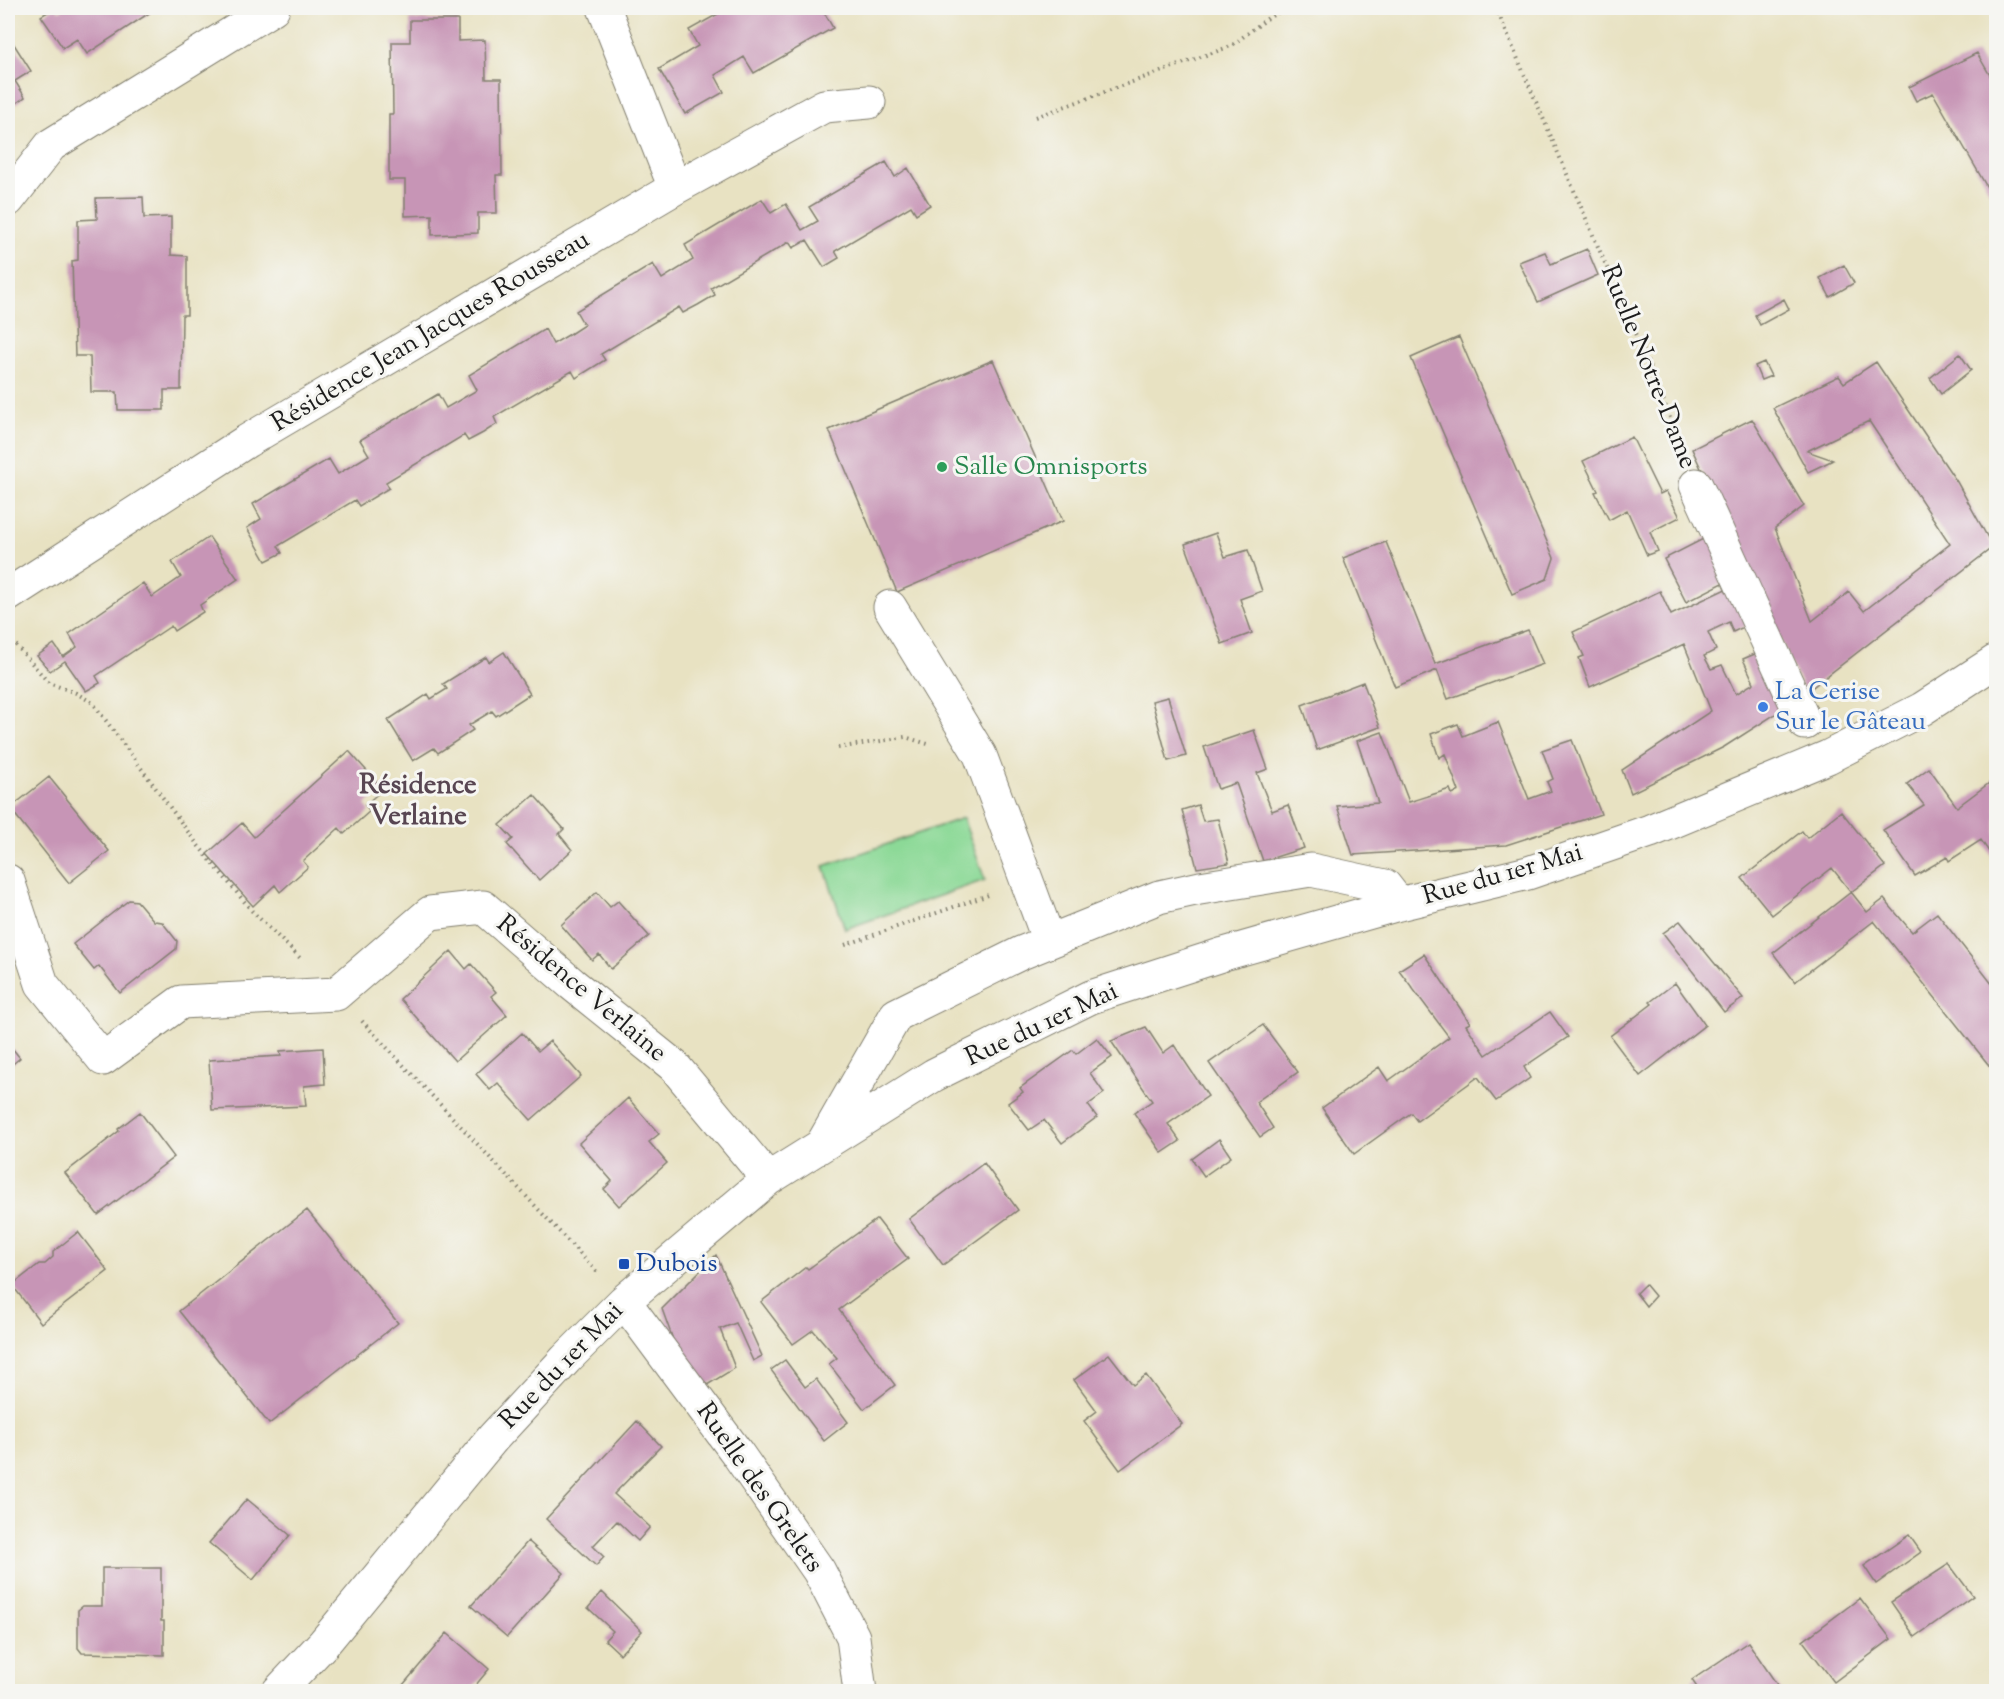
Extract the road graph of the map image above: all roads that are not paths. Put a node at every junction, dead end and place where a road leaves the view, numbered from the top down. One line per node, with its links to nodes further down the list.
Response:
1 (273, 8): 5 (street)
2 (604, 8): 4 (street)
3 (869, 102): 4 (street, Résidence Jean Jacques Rousseau)
4 (675, 188): 7 (street, Résidence Jean Jacques Rousseau)
5 (8, 200)
6 (1696, 485): 10 (street, Ruelle Notre-Dame)
7 (8, 595)
8 (890, 607): 13 (street)
9 (1996, 661): 12 (street, Rue du 1er Mai)
10 (1806, 723)
11 (8, 881): 15 (street, Résidence Verlaine)
12 (1399, 904): 13 (street); 14 (street, Rue du 1er Mai)
13 (1049, 941): 14 (street)
14 (822, 1146): 15 (street, Rue du 1er Mai)
15 (768, 1179): 16 (street, Rue du 1er Mai)
16 (624, 1301): 17 (street, Rue du 1er Mai); 18 (street, Ruelle des Grelets)
17 (278, 1692)
18 (860, 1692)

